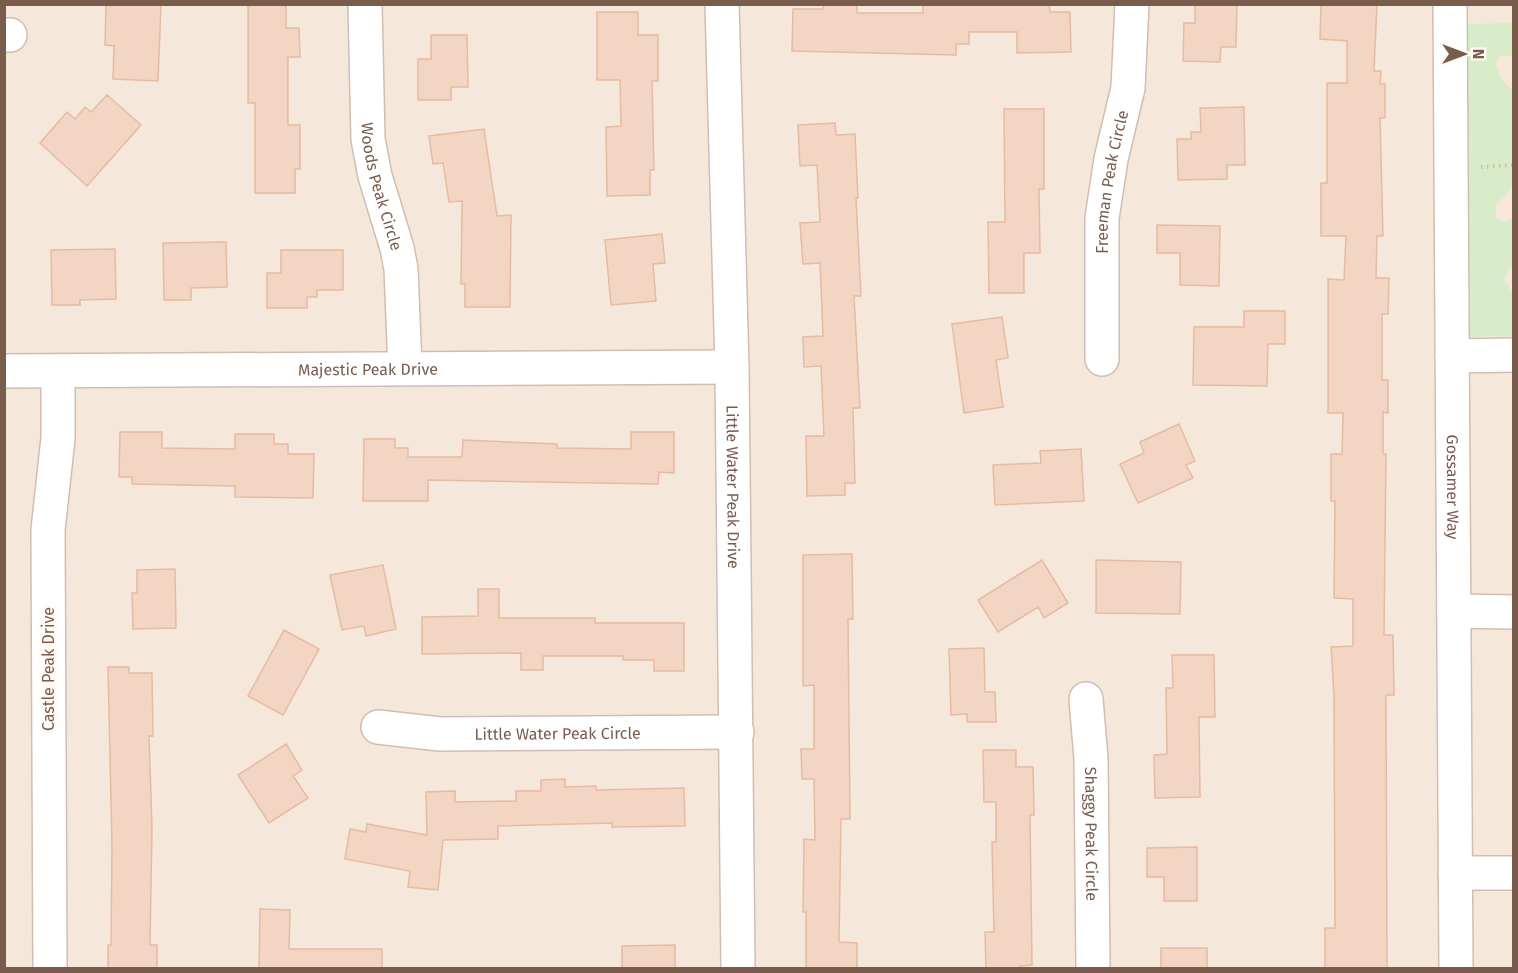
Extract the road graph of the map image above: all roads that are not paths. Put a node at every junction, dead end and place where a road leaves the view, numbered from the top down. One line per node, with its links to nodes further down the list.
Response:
1 (365, 4): 9 (street, Woods Peak Circle)
2 (722, 4): 8 (street, Little Water Peak Drive)
3 (1132, 4): 7 (street, Freeman Peak Circle)
4 (1450, 4): 5 (street, Gossamer Way)
5 (1452, 356): 6 (street); 12 (street, Gossamer Way)
6 (1514, 356)
7 (1102, 359)
8 (732, 366): 9 (street, Majestic Peak Drive); 16 (street, Little Water Peak Drive)
9 (405, 368): 11 (street, Majestic Peak Drive)
10 (4, 371): 11 (street, Majestic Peak Drive)
11 (58, 371): 19 (street, Castle Peak Drive)
12 (1454, 611): 13 (street); 17 (street, Gossamer Way)
13 (1514, 612)
14 (1086, 699): 21 (street, Shaggy Peak Circle)
15 (378, 727): 16 (street, Little Water Peak Circle)
16 (737, 732): 20 (street, Little Water Peak Drive)
17 (1455, 873): 18 (street); 22 (street, Gossamer Way)
18 (1514, 873)
19 (50, 969)
20 (738, 969)
21 (1093, 969)
22 (1456, 969)

